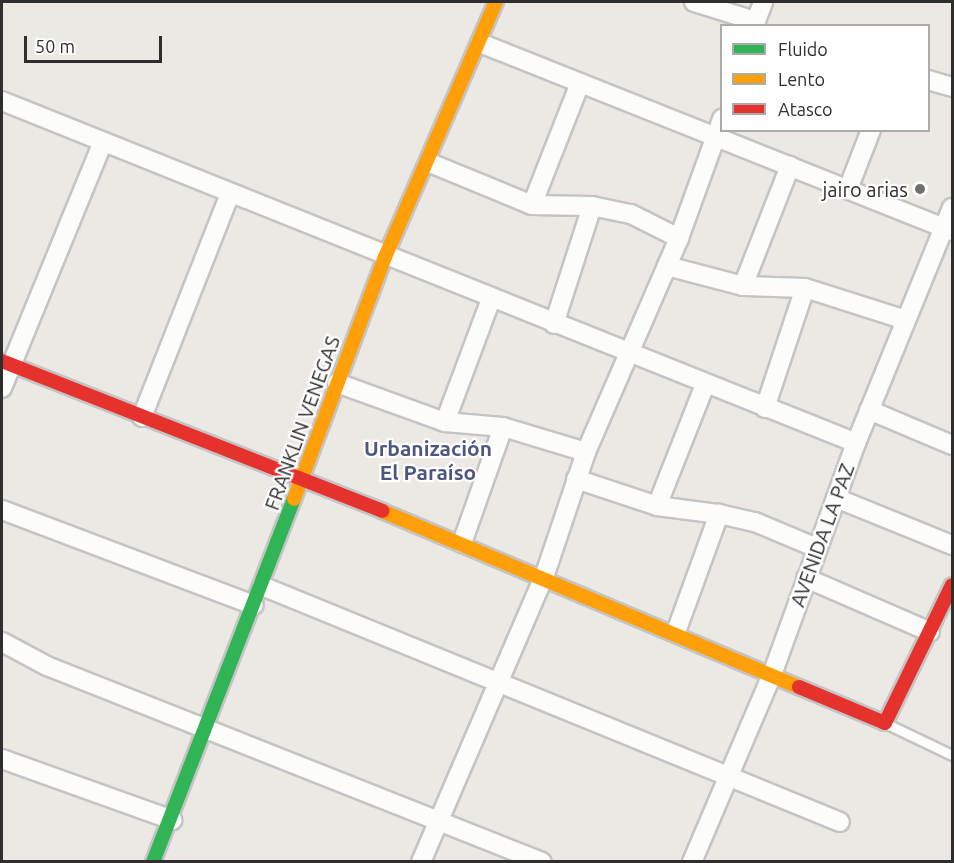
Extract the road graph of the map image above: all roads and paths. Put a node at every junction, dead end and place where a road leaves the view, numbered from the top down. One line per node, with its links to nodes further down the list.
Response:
1 (496, 2): 5 (street, FRANKLIN VENEGAS)
2 (694, 2): 4 (street)
3 (763, 2): 4 (street)
4 (755, 23)
5 (480, 43): 7 (street); 14 (street, FRANKLIN VENEGAS)
6 (930, 81): 8 (street)
7 (580, 83): 12 (street); 18 (street)
8 (952, 87)
9 (2, 101): 13 (street)
10 (720, 124): 12 (street)
11 (870, 132): 16 (street)
12 (714, 139): 15 (street); 22 (street)
13 (102, 144): 17 (street); 31 (street)
14 (430, 163): 18 (street); 23 (street, FRANKLIN VENEGAS)
15 (790, 166): 16 (street); 25 (street)
16 (848, 189): 21 (street)
17 (230, 194): 23 (street); 37 (street)
18 (532, 205): 19 (street)
19 (592, 206): 22 (street); 29 (street)
20 (952, 208): 21 (street, AVENIDA LA PAZ)
21 (949, 229): 28 (street, AVENIDA LA PAZ)
22 (679, 238): 24 (street)
23 (385, 257): 27 (street); 32 (street, FRANKLIN VENEGAS)
24 (667, 266): 25 (street); 30 (street)
25 (743, 286): 26 (street)
26 (805, 288): 28 (street); 35 (street)
27 (491, 299): 29 (street); 38 (street)
28 (906, 320): 36 (street, AVENIDA LA PAZ)
29 (554, 324): 30 (street)
30 (627, 353): 33 (street); 42 (street)
31 (7, 363): 34 (street); 37 (street)
32 (337, 383): 38 (street); 43 (street, FRANKLIN VENEGAS)
33 (705, 385): 35 (street); 46 (street)
34 (2, 388)
35 (765, 408): 40 (street)
36 (868, 410): 40 (street, AVENIDA LA PAZ); 41 (street)
37 (142, 417): 43 (street)
38 (445, 422): 39 (street)
39 (503, 428): 42 (street); 49 (street)
40 (856, 443): 45 (street, AVENIDA LA PAZ)
41 (952, 445)
42 (586, 452): 44 (street)
43 (303, 477): 49 (street); 55 (street, FRANKLIN VENEGAS)
44 (576, 479): 46 (street); 52 (street)
45 (836, 498): 50 (street); 51 (street, AVENIDA LA PAZ)
46 (657, 506): 48 (street)
47 (2, 510): 56 (street)
48 (719, 514): 51 (street); 57 (street)
49 (462, 543): 52 (street)
50 (952, 545)
51 (817, 548): 53 (street, AVENIDA LA PAZ)
52 (543, 577): 57 (street); 61 (street)
53 (806, 578): 58 (street); 60 (street, AVENIDA LA PAZ)
54 (952, 585): 58 (street)
55 (262, 586): 56 (street, FRANKLIN VENEGAS); 61 (street)
56 (254, 604): 63 (street, FRANKLIN VENEGAS)
57 (676, 632): 60 (street)
58 (930, 632): 62 (street)
59 (2, 642): 63 (street)
60 (773, 672): 62 (street); 66 (street, AVENIDA LA PAZ)
61 (497, 681): 66 (street); 68 (street)
62 (885, 723): 64 (lane)
63 (208, 730): 67 (street, FRANKLIN VENEGAS); 68 (street)
64 (952, 754)
65 (2, 759): 67 (street)
66 (726, 776): 69 (street); 73 (street, AVENIDA LA PAZ)
67 (172, 820): 70 (street, FRANKLIN VENEGAS)
68 (439, 821): 71 (street); 72 (street)
69 (840, 822)
70 (153, 861)
71 (421, 861)
72 (542, 861)
73 (692, 861)

